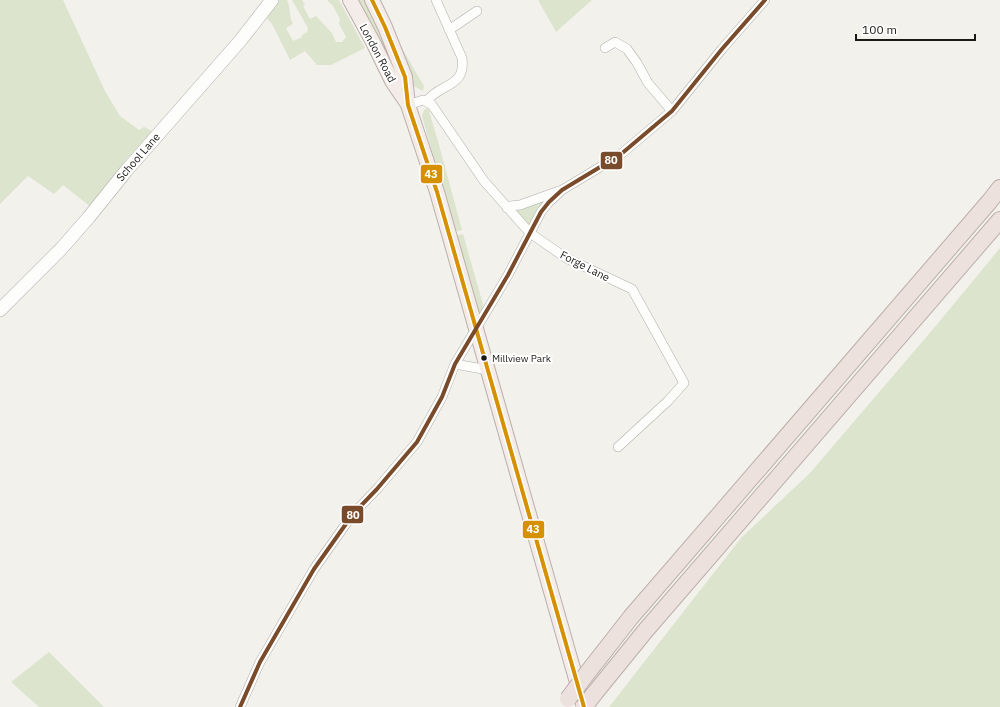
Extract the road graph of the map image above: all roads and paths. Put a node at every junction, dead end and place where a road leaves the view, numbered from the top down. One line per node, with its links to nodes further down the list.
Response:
1 (272, 0): 17 (street, School Lane)
2 (350, 0): 10 (main road, London Road)
3 (372, 0): 10 (main road, London Road)
4 (436, 0): 7 (street)
5 (765, 0): 11 (street)
6 (477, 11): 7 (street)
7 (449, 30): 9 (street)
8 (605, 48): 11 (street)
9 (427, 101): 10 (street); 14 (street, Forge Lane)
10 (408, 105): 18 (main road, London Road)
11 (672, 111): 13 (street)
12 (1000, 188): 22 (highway, bridge)
13 (562, 190): 14 (street); 16 (street)
14 (507, 208): 16 (street, Forge Lane)
15 (1000, 220): 24 (highway, bridge)
16 (530, 233): 18 (street); 21 (street, Forge Lane)
17 (0, 310)
18 (476, 328): 19 (street); 20 (main road, London Road)
19 (455, 364): 20 (street); 23 (street)
20 (488, 370): 24 (main road, London Road)
21 (618, 447)
22 (564, 703)
23 (240, 707)
24 (584, 707)

